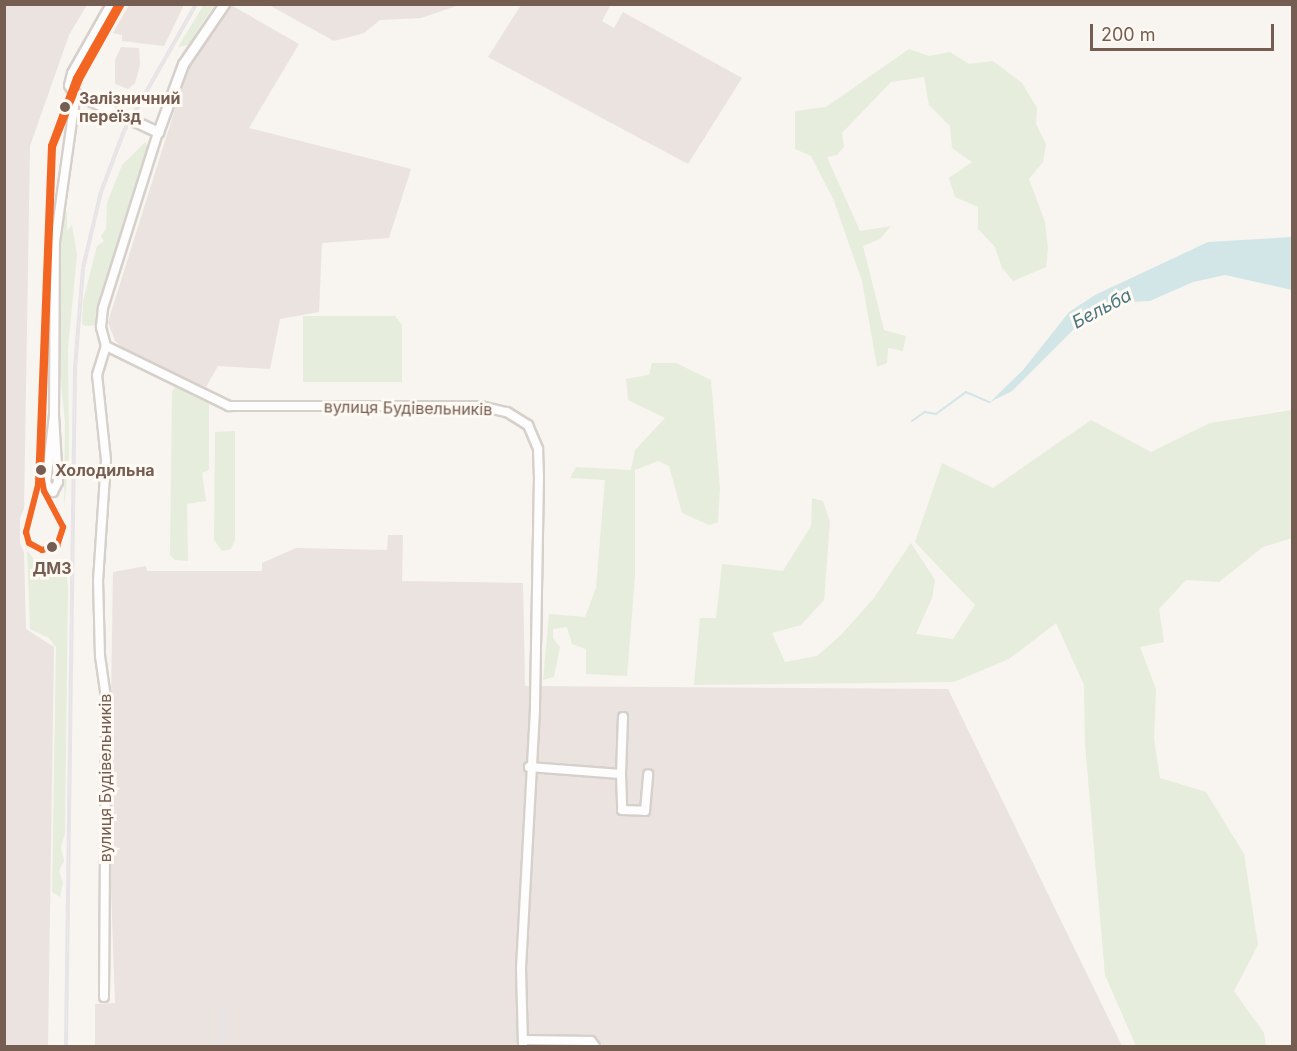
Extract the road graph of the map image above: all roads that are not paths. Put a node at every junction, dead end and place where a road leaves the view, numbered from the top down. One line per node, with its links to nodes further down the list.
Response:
1 (111, 4): 3 (street)
2 (224, 4): 4 (street, вулиця Будівельників)
3 (76, 93): 4 (street); 6 (street)
4 (158, 132): 5 (street, вулиця Будівельників)
5 (106, 346): 8 (street, вулиця Будівельників); 11 (street, вулиця Будівельників)
6 (54, 415): 6 (street)
7 (622, 717): 9 (street)
8 (529, 767): 9 (street); 12 (street, вулиця Будівельників)
9 (621, 774): 10 (street)
10 (648, 774)
11 (104, 998)
12 (523, 1043): 13 (street)
13 (595, 1047)

